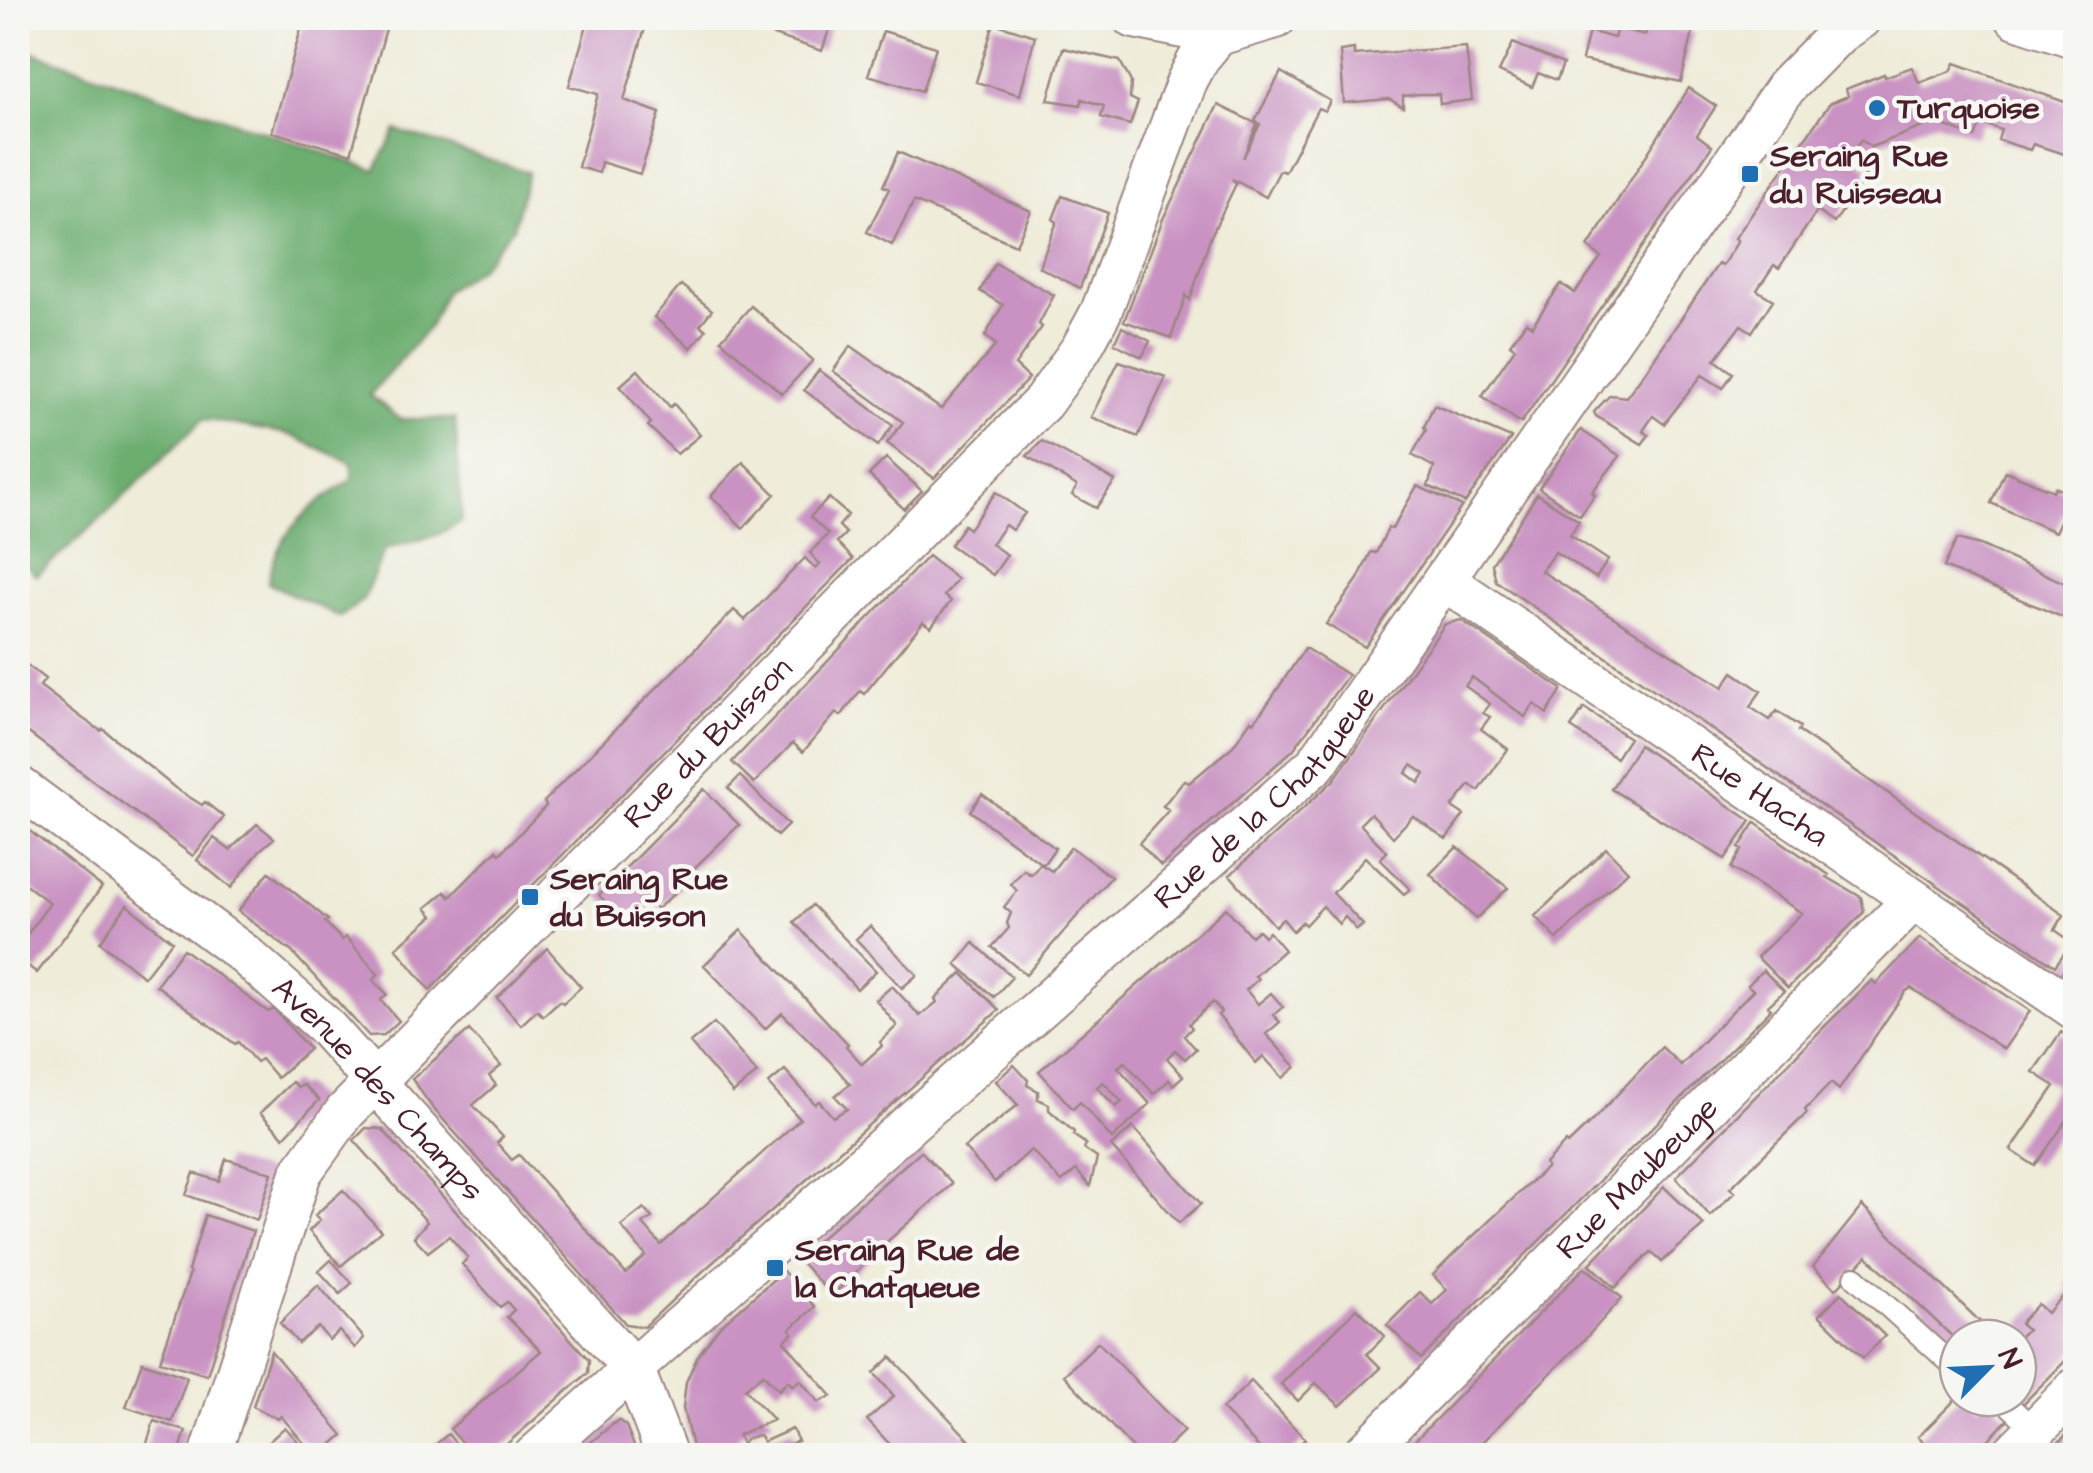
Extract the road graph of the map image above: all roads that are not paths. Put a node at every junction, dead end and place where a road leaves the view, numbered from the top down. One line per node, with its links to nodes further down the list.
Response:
1 (1134, 18): 5 (street)
2 (1276, 18): 5 (street)
3 (1859, 18): 7 (street, Rue de la Chatqueue)
4 (2016, 18): 6 (street)
5 (1218, 34): 11 (street, Rue du Buisson)
6 (2076, 38)
7 (1444, 580): 9 (street, Rue Hacha); 14 (street, Rue de la Chatqueue)
8 (18, 786): 11 (street, Avenue des Champs)
9 (1914, 900): 10 (street, Rue Hacha); 21 (street, Rue Maubeuge)
10 (2076, 1010)
11 (374, 1084): 14 (street, Avenue des Champs); 18 (street, Rue du Buisson)
12 (1856, 1277): 13 (lane)
13 (1938, 1352)
14 (634, 1370): 19 (street, Rue de la Chatqueue); 20 (street, Avenue des Champs)
15 (2076, 1388): 17 (street)
16 (2010, 1418): 17 (lane)
17 (2022, 1443)
18 (210, 1456)
19 (534, 1456)
20 (667, 1456)
21 (1362, 1456)

